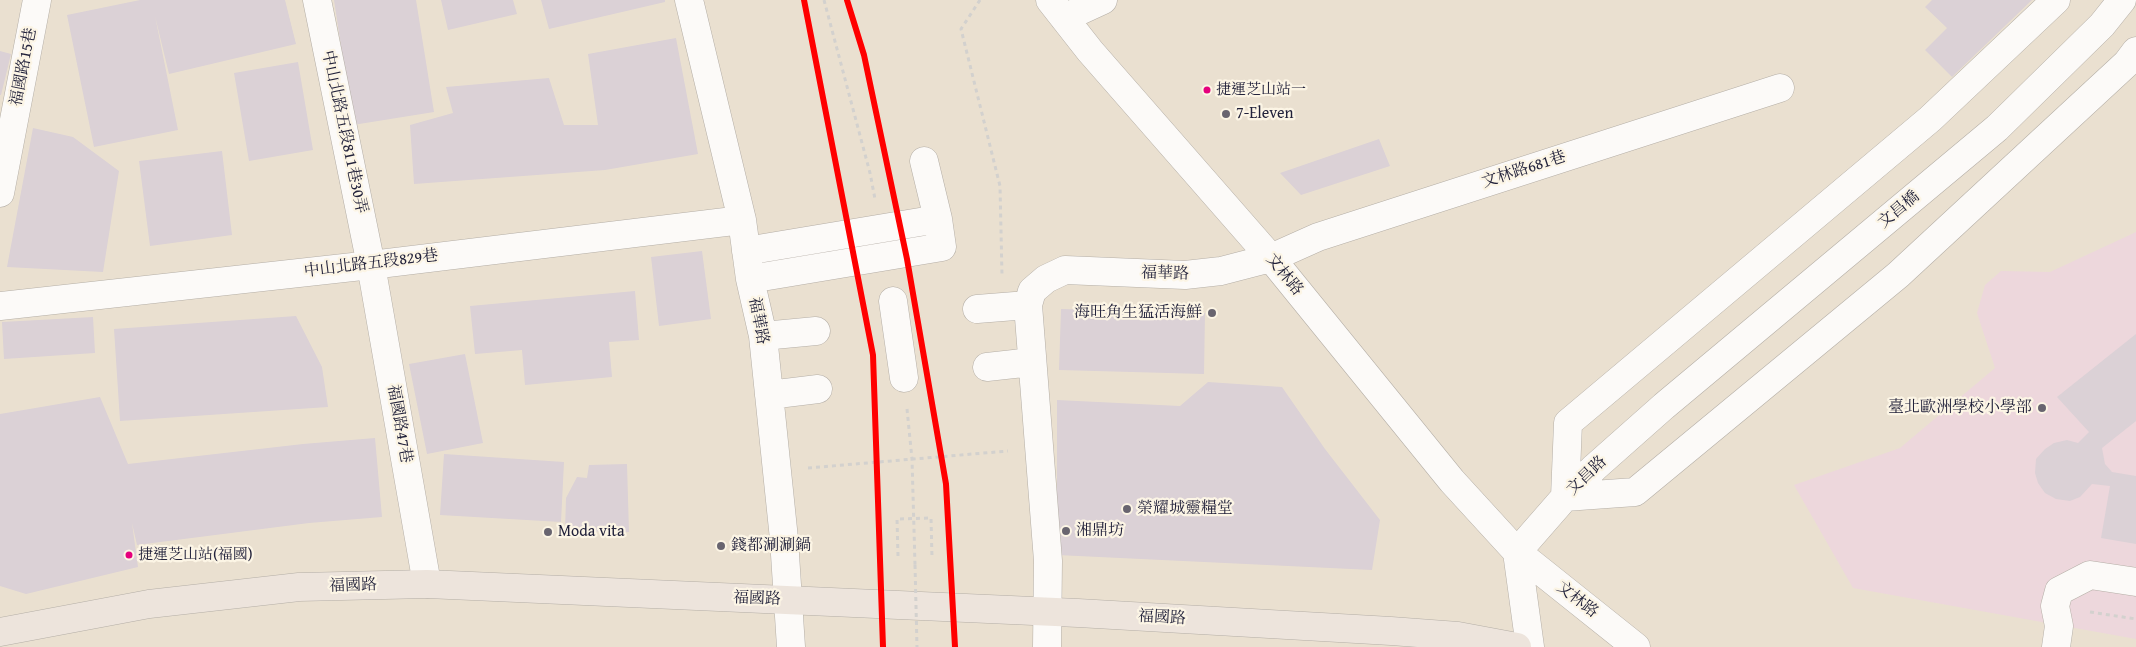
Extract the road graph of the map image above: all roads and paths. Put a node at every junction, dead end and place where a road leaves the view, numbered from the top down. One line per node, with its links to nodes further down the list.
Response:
1 (37, 0): 13 (street, 福國路15巷)
2 (317, 0): 19 (street, 中山北路五段811巷30弄)
3 (689, 0): 15 (street, 福華路)
4 (824, 0): 16 (path)
5 (980, 0): 20 (path)
6 (1103, 0): 9 (street)
7 (2056, 0): 37 (street)
8 (2122, 0): 33 (street, 文昌橋)
9 (1057, 9): 18 (street, 文林路)
10 (2133, 61): 37 (street)
11 (1780, 88): 18 (street, 文林路681巷)
12 (924, 161): 14 (street)
13 (0, 192)
14 (938, 218): 16 (street); 21 (street)
15 (742, 220): 17 (street, 福華路); 19 (street, 中山北路五段829巷)
16 (880, 228): 17 (street)
17 (746, 251): 21 (street, 福華路)
18 (1270, 258): 23 (street, 福華路); 39 (street, 文林路)
19 (370, 265): 24 (street, 中山北路五段829巷); 43 (street, 福國路47巷)
20 (1002, 276)
21 (750, 278): 27 (street, 福華路)
22 (893, 301): 30 (street)
23 (1028, 305): 25 (street); 28 (street)
24 (0, 306)
25 (977, 309)
26 (816, 331): 27 (street)
27 (763, 336): 32 (street, 福華路)
28 (1032, 362): 29 (street); 46 (street)
29 (987, 367)
30 (904, 378): 35 (path)
31 (818, 389): 32 (street)
32 (769, 395): 44 (street, 福華路)
33 (1664, 406): 37 (street, 文昌路)
34 (1014, 450): 35 (path)
35 (912, 459): 36 (path); 38 (path)
36 (805, 468)
37 (1565, 497): 39 (street, 文昌路)
38 (914, 519): 40 (path); 41 (path); 50 (path, bridge)
39 (1516, 552): 53 (street); 54 (street, 文林路)
40 (898, 556)
41 (932, 557)
42 (2136, 582): 45 (street)
43 (427, 584): 44 (main road, 福國路); 48 (main road, 福國路)
44 (787, 600): 46 (main road, 福國路); 49 (street, 福華路)
45 (2055, 606): 47 (path); 55 (street)
46 (1047, 613): 51 (street); 52 (main road, 福國路)
47 (2136, 619)
48 (0, 632)
49 (790, 647)
50 (917, 647)
51 (1047, 647)
52 (1517, 647)
53 (1530, 647)
54 (1636, 647)
55 (2056, 647)

